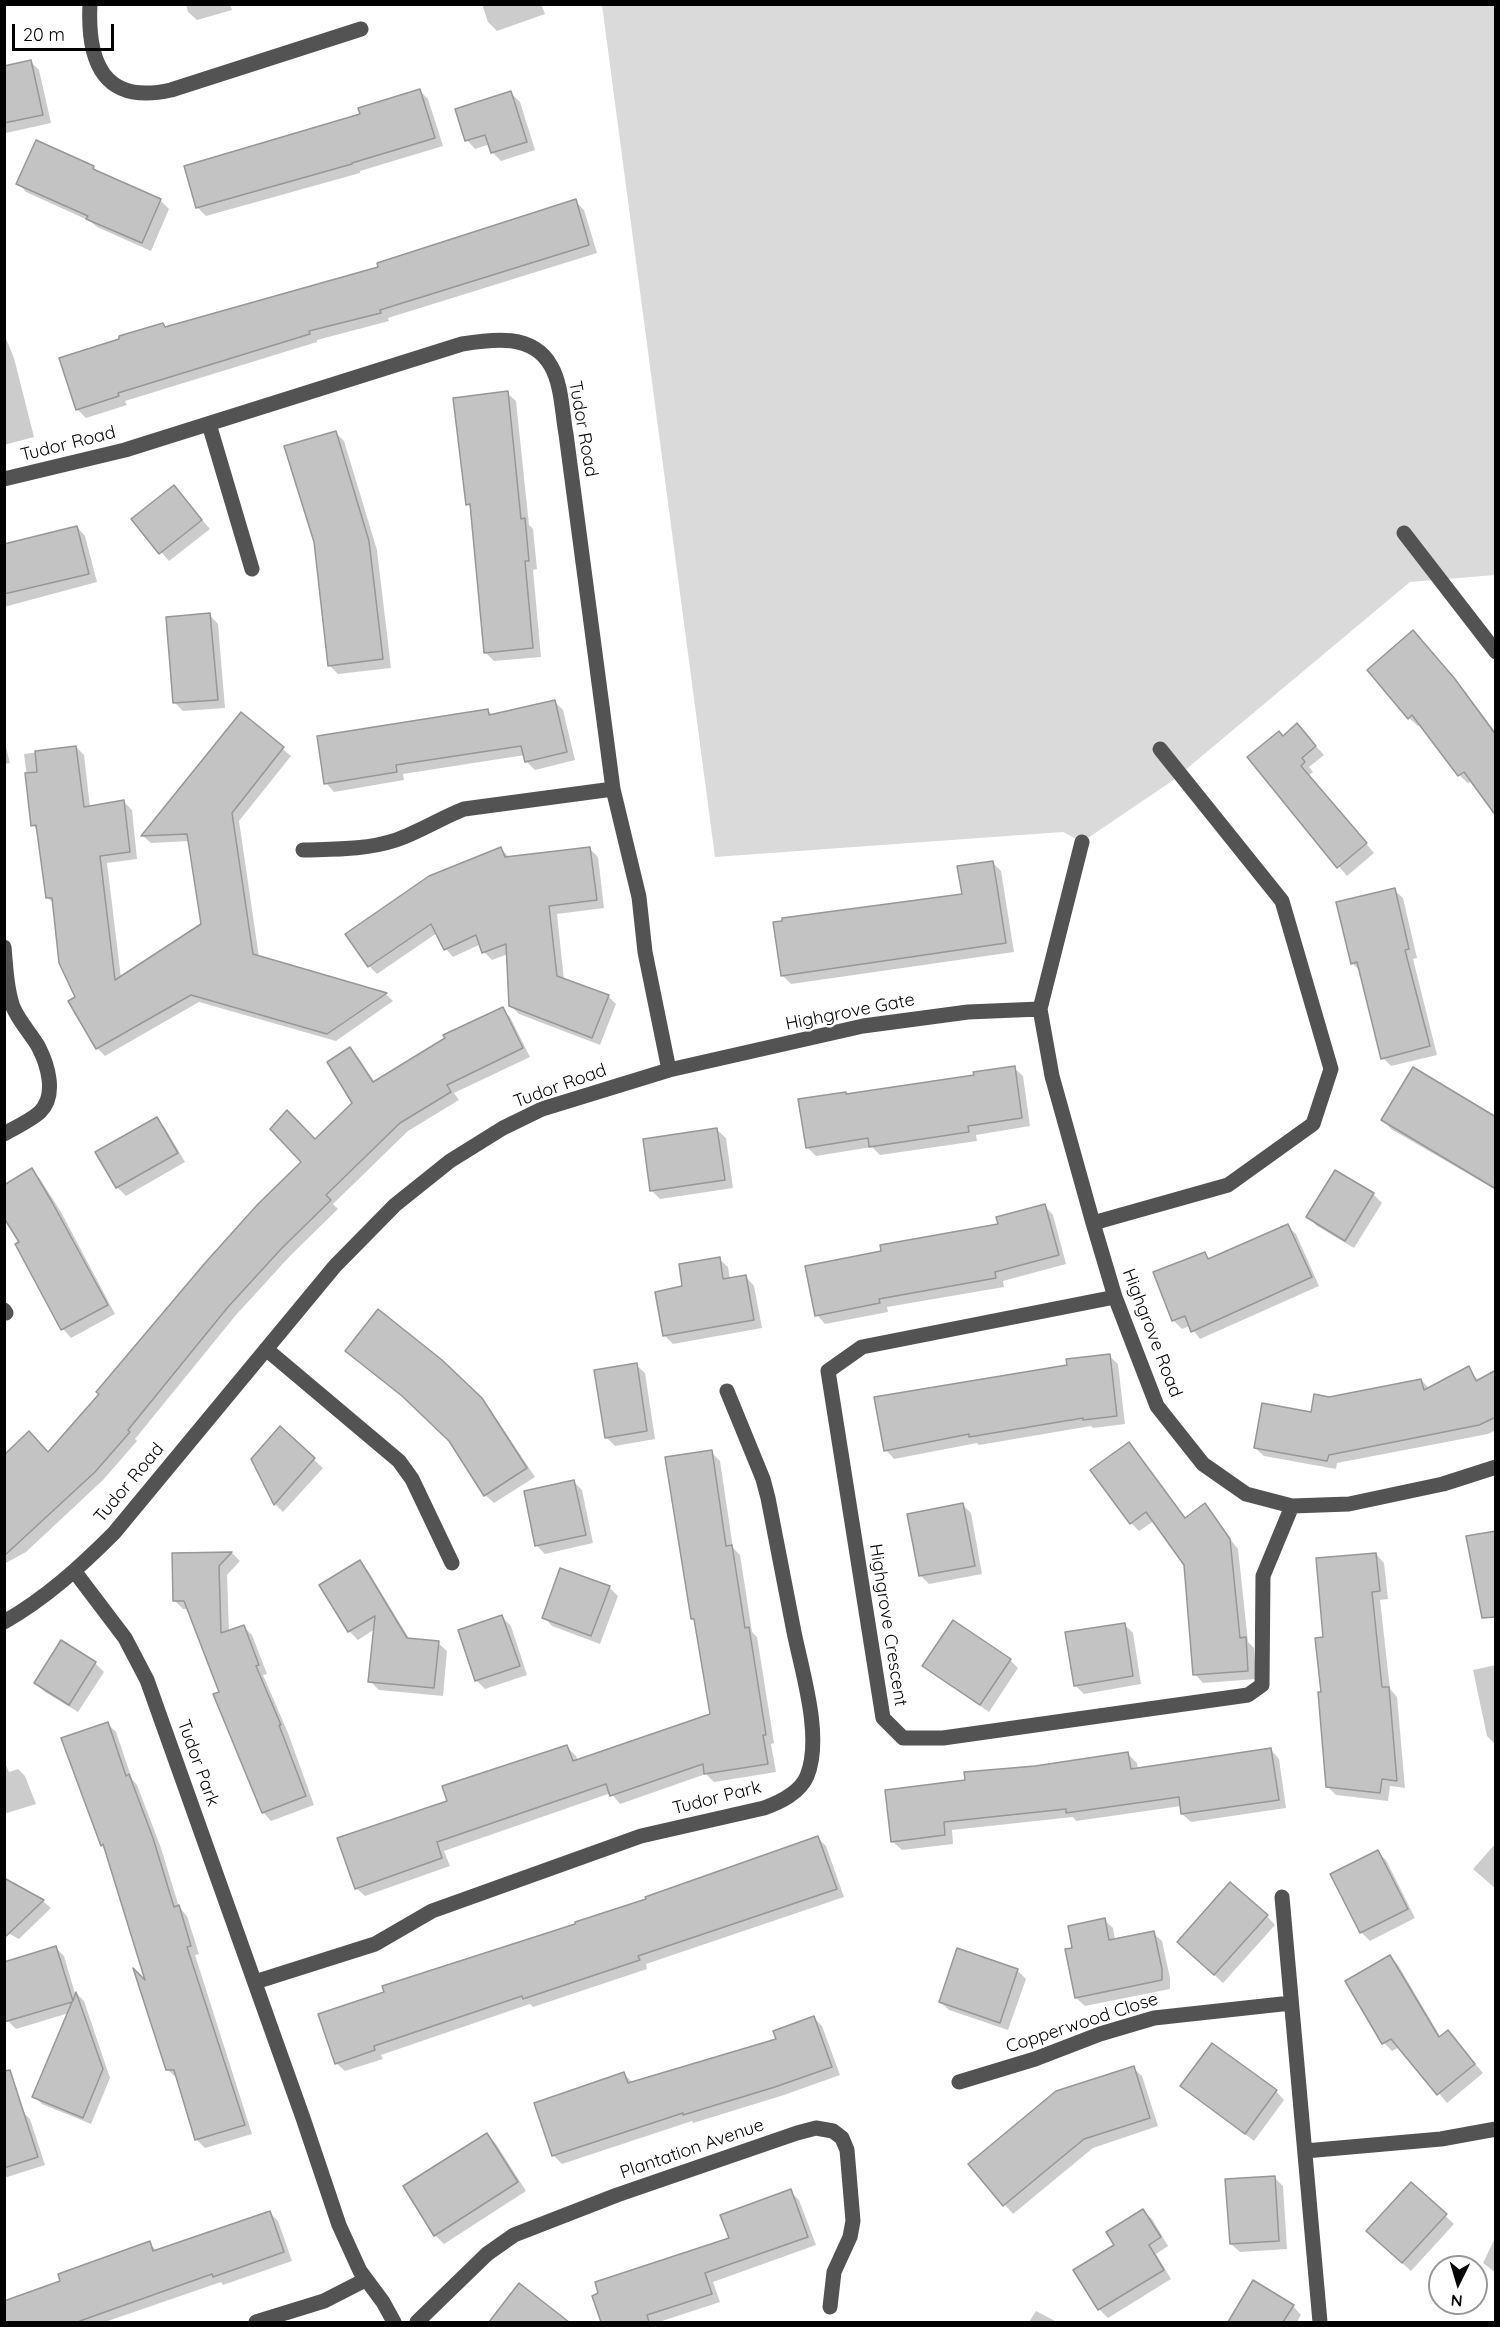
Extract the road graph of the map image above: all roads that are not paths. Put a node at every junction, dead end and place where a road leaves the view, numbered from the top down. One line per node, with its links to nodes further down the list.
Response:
1 (90, 4): 2 (street)
2 (361, 29)
3 (209, 424): 4 (street, Tudor Road); 6 (street); 9 (street, Tudor Road)
4 (4, 479)
5 (1404, 533): 7 (street)
6 (252, 569)
7 (1496, 652)
8 (1160, 749): 16 (street)
9 (613, 789): 11 (street); 14 (street, Tudor Road)
10 (1082, 842): 13 (street)
11 (303, 850)
12 (4, 947): 15 (street)
13 (1041, 1009): 14 (street, Highgrove Gate); 16 (street, Highgrove Road)
14 (669, 1070): 18 (street, Tudor Road)
15 (4, 1134)
16 (1093, 1223): 17 (street, Highgrove Road)
17 (1115, 1297): 21 (street, Highgrove Road); 21 (street, Highgrove Crescent)
18 (266, 1349): 22 (street); 23 (street, Tudor Road)
19 (727, 1390): 26 (street, Tudor Park)
20 (1496, 1467): 21 (street, Highgrove Road)
21 (1292, 1506)
22 (452, 1563)
23 (75, 1572): 24 (street, Tudor Road); 26 (street, Tudor Park)
24 (4, 1622)
25 (1282, 1897): 27 (street)
26 (255, 1982): 31 (street, Tudor Park)
27 (1291, 2003): 28 (street, Copperwood Close); 30 (street)
28 (958, 2082)
29 (1496, 2129): 30 (street)
30 (1305, 2151): 38 (street)
31 (365, 2280): 33 (street); 36 (street)
32 (830, 2307): 37 (street, Plantation Avenue)
33 (272, 2317): 34 (street); 35 (street)
34 (256, 2322)
35 (293, 2322)
36 (394, 2322)
37 (417, 2322)
38 (1320, 2322)

